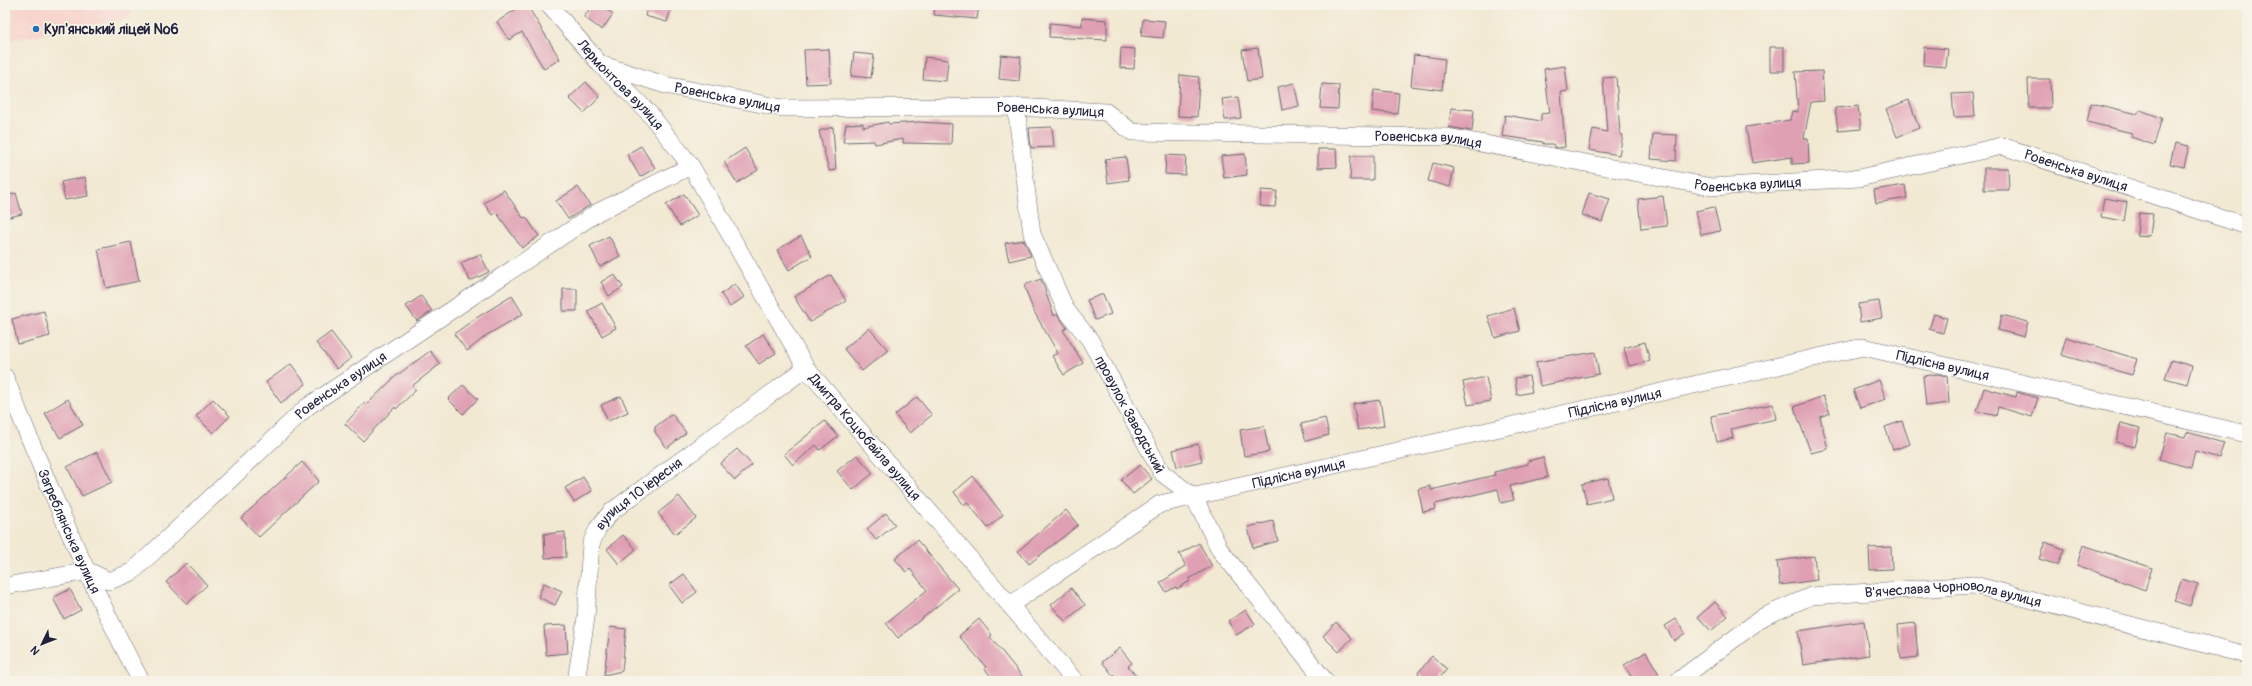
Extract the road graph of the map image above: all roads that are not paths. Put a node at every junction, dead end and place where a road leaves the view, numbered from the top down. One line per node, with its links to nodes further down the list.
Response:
1 (549, 5): 2 (street, Лермонтова вулиця)
2 (600, 64): 3 (street, Ровенська вулиця); 4 (street, Лермонтова вулиця)
3 (1016, 107): 5 (street, Ровенська вулиця); 9 (street, провулок Заводський)
4 (691, 166): 6 (street, Дмитра Коцюбайла вулиця); 10 (street, Ровенська вулиця)
5 (2247, 226)
6 (806, 368): 12 (street, Дмитра Коцюбайла вулиця); 15 (street, вулиця 10 іересня)
7 (5, 377): 10 (street, Загреблянська вулиця)
8 (2247, 434): 9 (street, Підлісна вулиця)
9 (1194, 497): 12 (street, Підлісна вулиця); 17 (street, провулок Заводський)
10 (88, 571): 11 (street); 14 (street, Загреблянська вулиця)
11 (5, 586)
12 (1010, 605): 16 (street, Дмитра Коцюбайла вулиця)
13 (2247, 655): 18 (street, В'ячеслава Чорновола вулиця)
14 (141, 681)
15 (576, 681)
16 (1075, 681)
17 (1325, 681)
18 (1678, 681)

